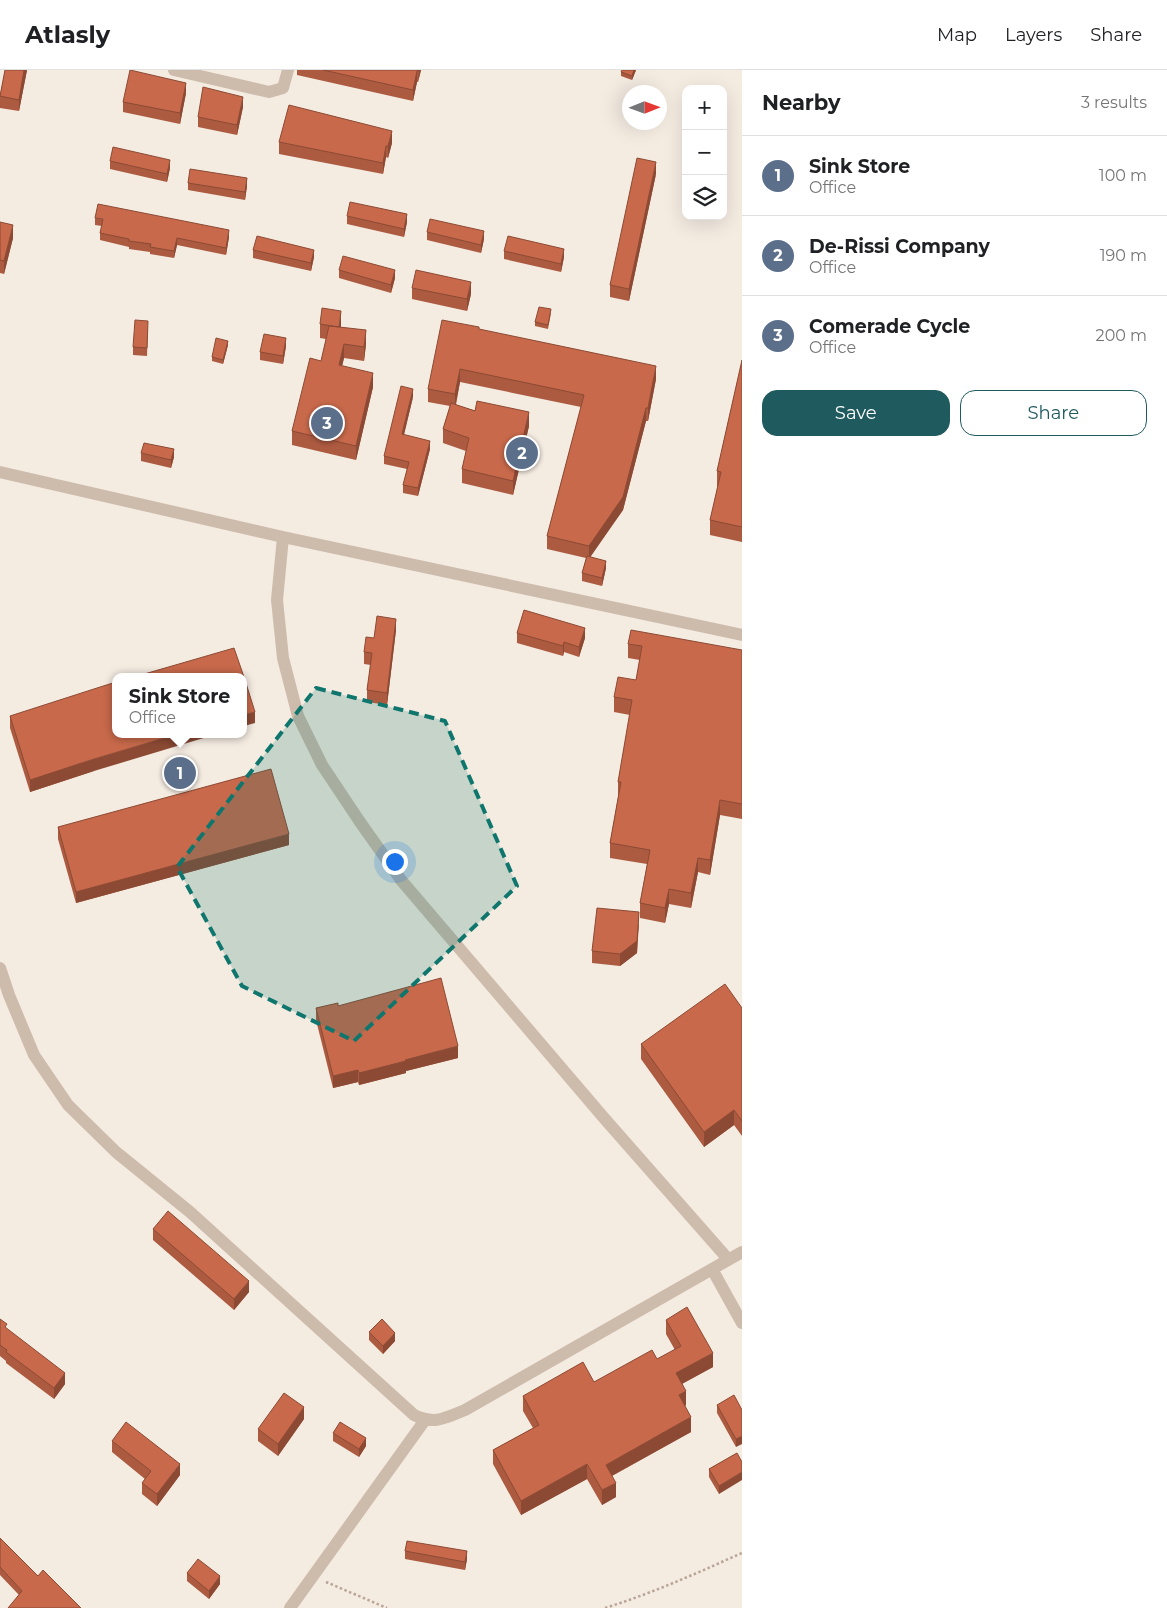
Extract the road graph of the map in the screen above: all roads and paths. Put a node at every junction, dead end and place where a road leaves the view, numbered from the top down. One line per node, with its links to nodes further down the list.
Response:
1 (174, 70): 2 (street)
2 (288, 70)
3 (0, 472): 4 (street)
4 (283, 537): 5 (street); 8 (street)
5 (742, 635)
6 (0, 968): 11 (street)
7 (742, 1252): 8 (street)
8 (728, 1259): 9 (street)
9 (712, 1269): 10 (street); 11 (street)
10 (742, 1323)
11 (425, 1420): 13 (street)
12 (742, 1553): 16 (path)
13 (313, 1577): 14 (street); 15 (path)
14 (290, 1608)
15 (386, 1608)
16 (605, 1608)

